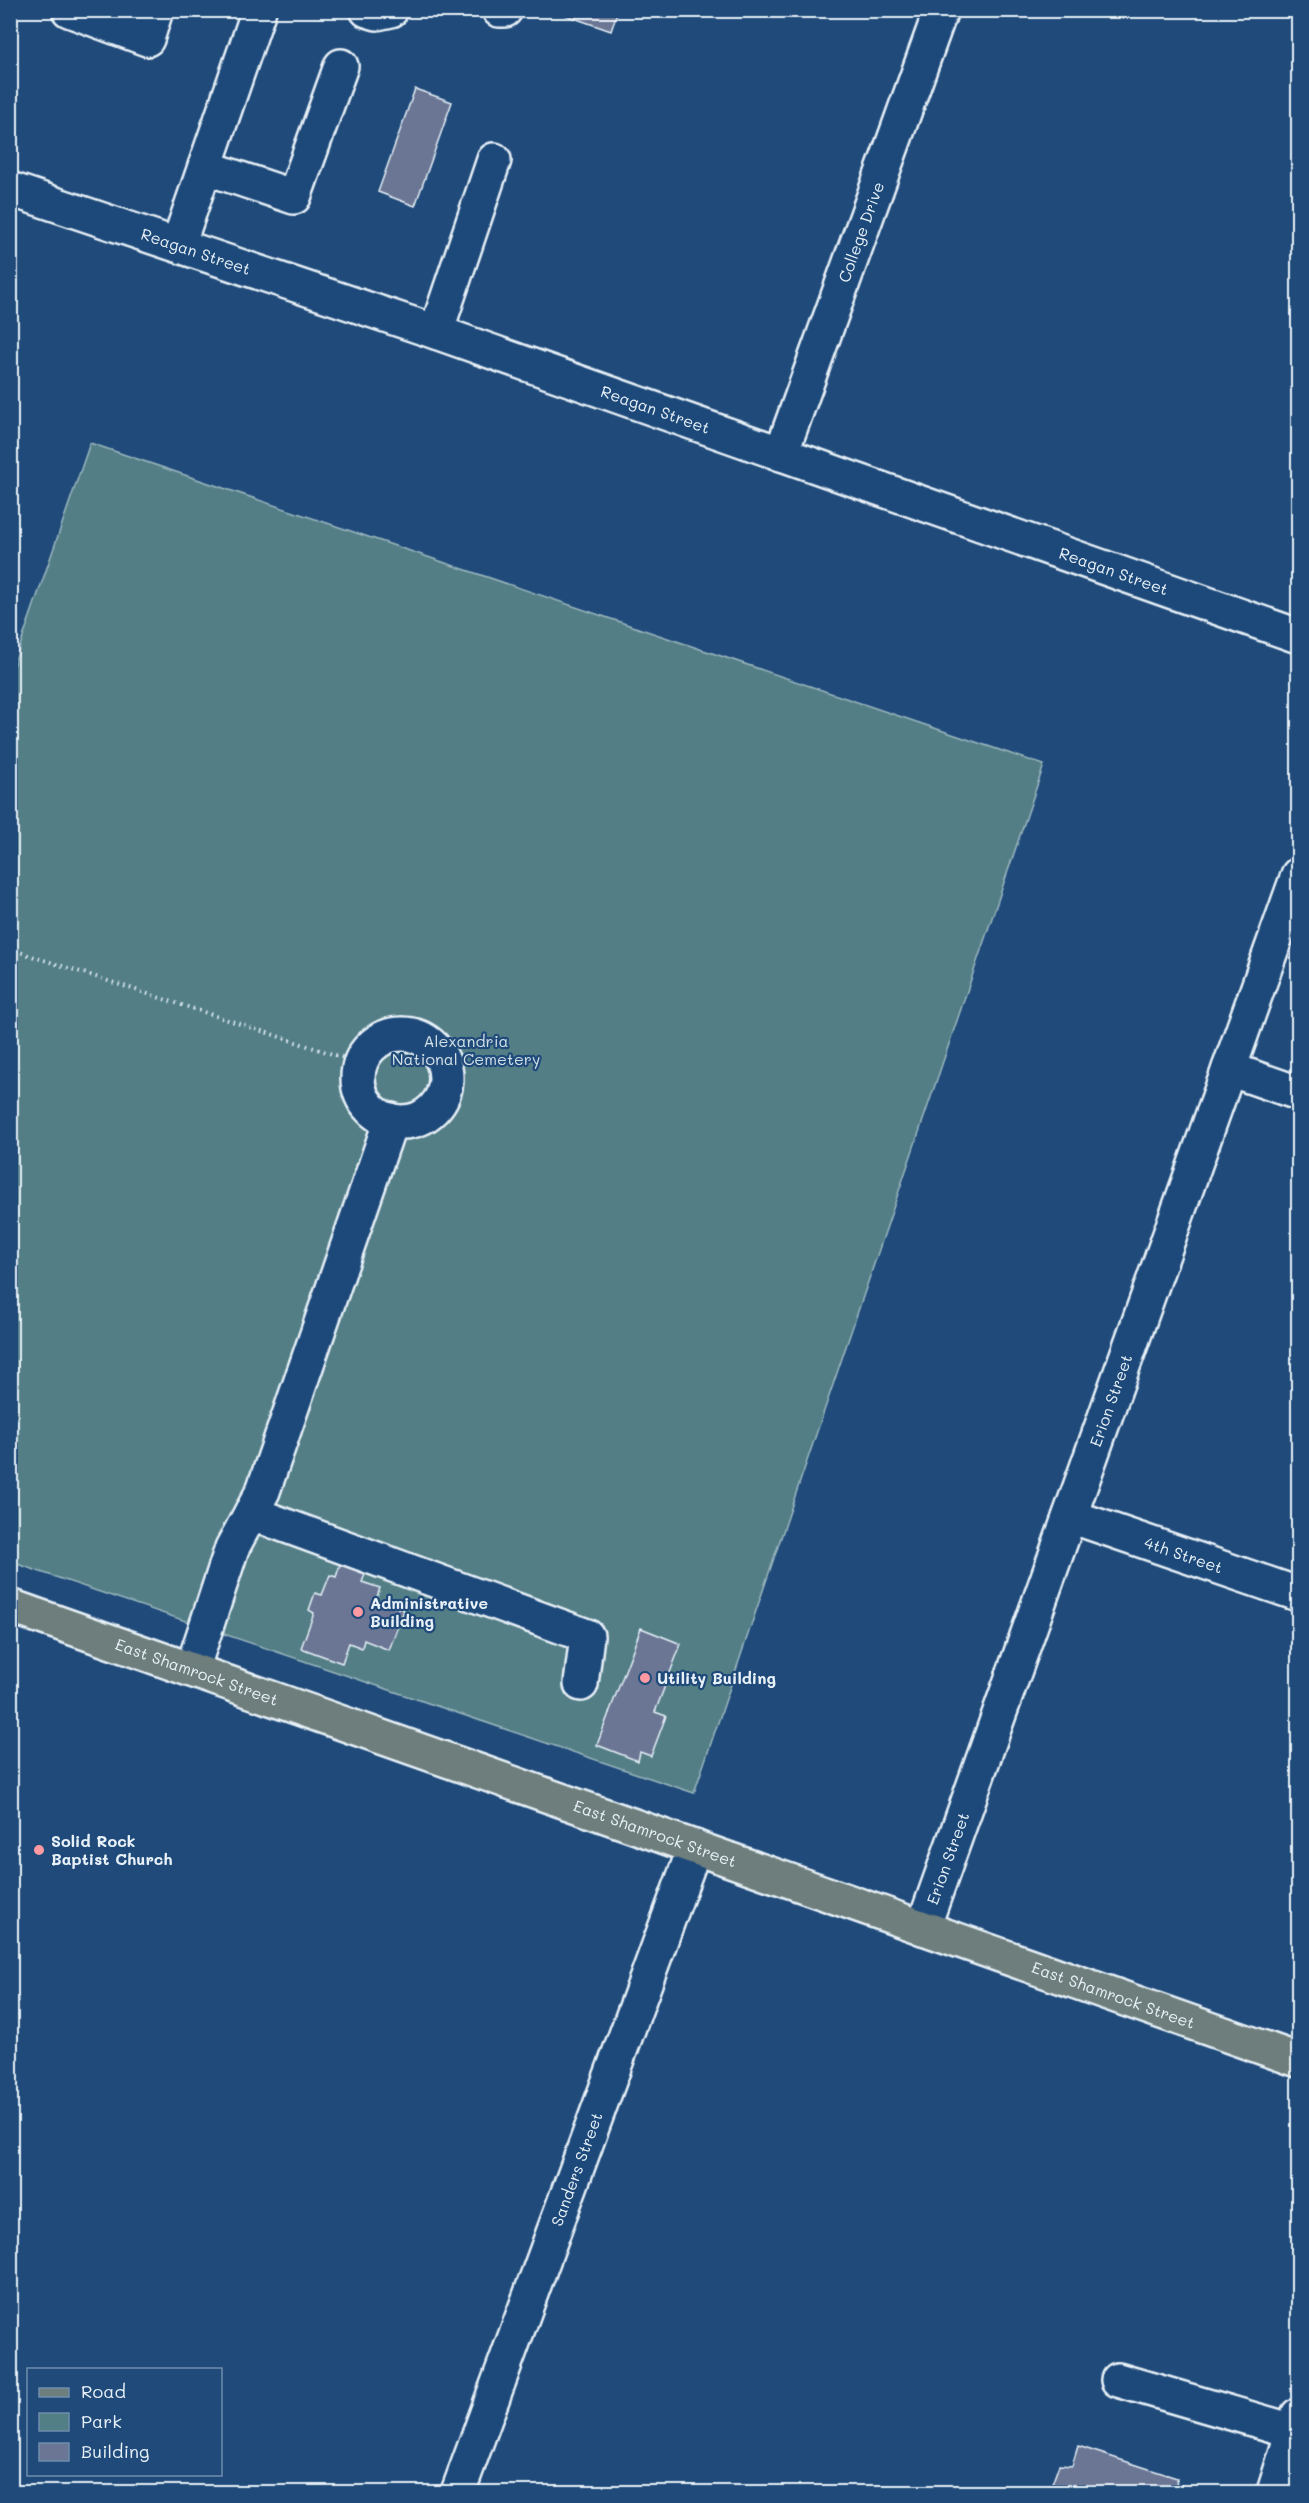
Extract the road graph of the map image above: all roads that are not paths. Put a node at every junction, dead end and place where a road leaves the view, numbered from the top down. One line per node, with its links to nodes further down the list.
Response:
1 (69, 10): 2 (street)
2 (156, 10)
3 (259, 10): 11 (street)
4 (367, 10): 5 (street)
5 (391, 10)
6 (499, 10): 7 (street)
7 (505, 10)
8 (941, 10): 15 (street, College Drive)
9 (341, 66): 11 (street)
10 (494, 160): 14 (street)
11 (205, 167): 13 (street)
12 (10, 189): 13 (street, Reagan Street)
13 (178, 245): 14 (street, Reagan Street)
14 (436, 332): 15 (street, Reagan Street)
15 (781, 454): 16 (street, Reagan Street)
16 (1299, 636)
17 (1299, 874): 18 (street, Erion Street)
18 (1229, 1069): 19 (street); 22 (street, Erion Street)
19 (1299, 1093)
20 (391, 1120): 20 (street); 21 (street)
21 (251, 1513): 25 (street); 26 (street)
22 (1070, 1516): 23 (street, 4th Street); 28 (street, Erion Street)
23 (1299, 1594)
24 (10, 1606): 25 (main road, East Shamrock Street)
25 (192, 1670): 27 (main road, East Shamrock Street)
26 (581, 1684)
27 (695, 1847): 28 (main road, East Shamrock Street); 32 (street, Sanders Street)
28 (923, 1928): 29 (main road, East Shamrock Street)
29 (1299, 2060)
30 (1118, 2380): 31 (street)
31 (1296, 2423): 33 (street)
32 (458, 2493)
33 (1274, 2493)

